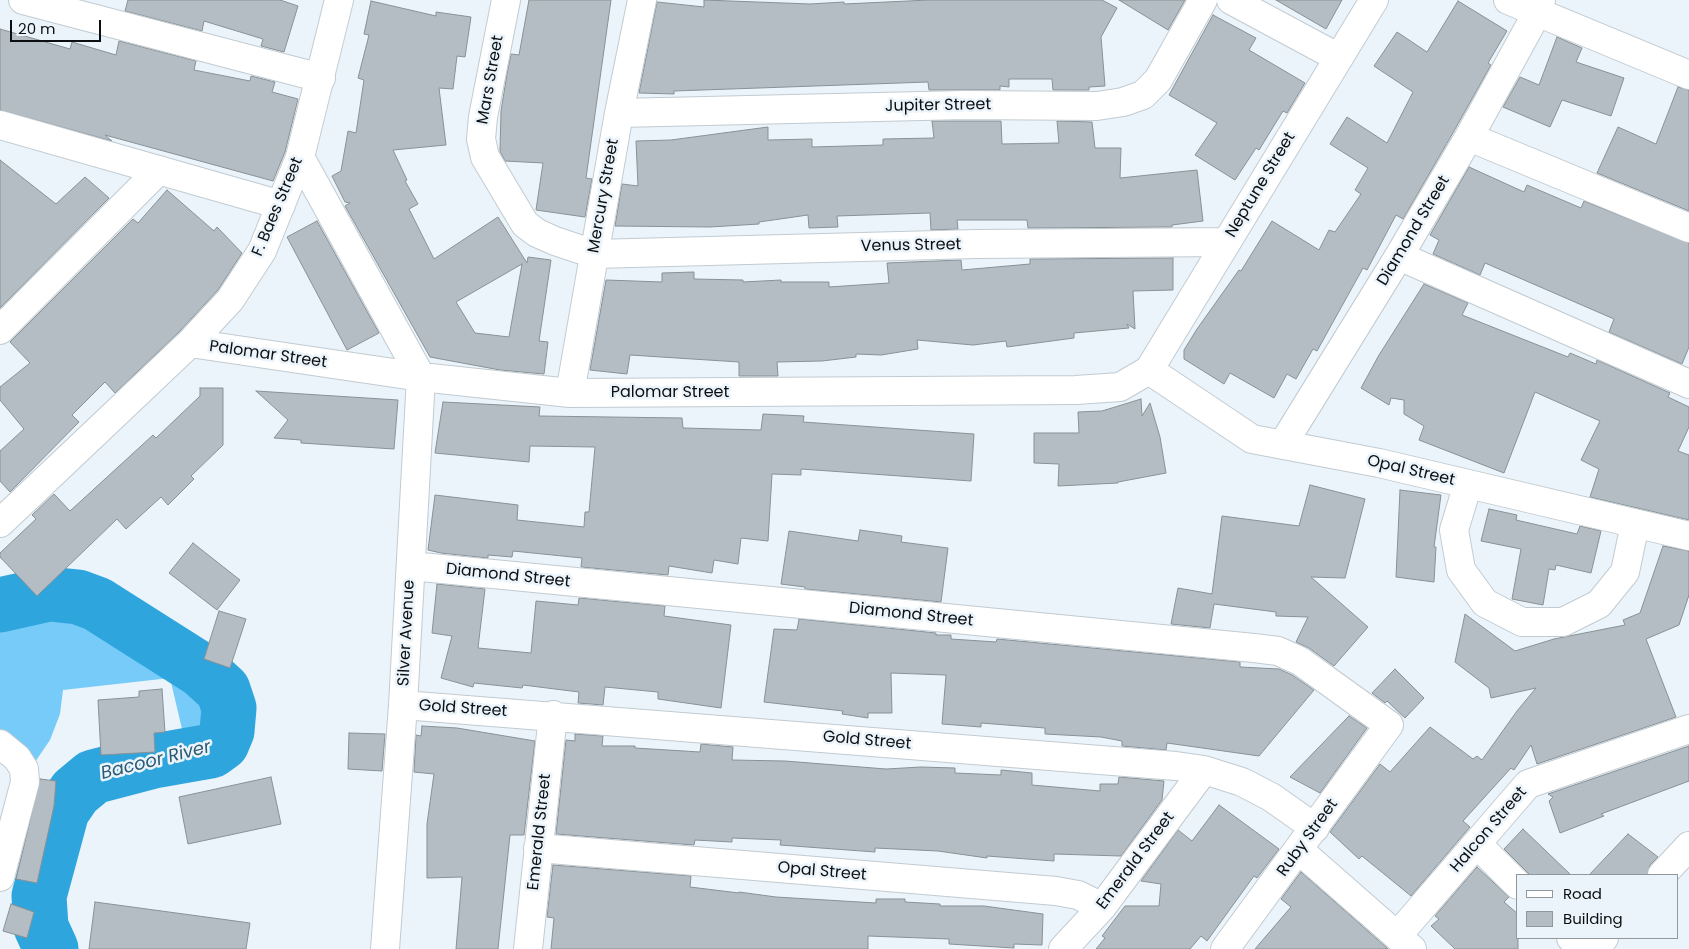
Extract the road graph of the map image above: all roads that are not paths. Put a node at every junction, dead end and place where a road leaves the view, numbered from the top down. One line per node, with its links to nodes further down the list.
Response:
1 (23, 0): 12 (street)
2 (339, 0): 12 (street, F. Baes Street)
3 (506, 0): 21 (street, Mars Street)
4 (642, 0): 13 (street, Mercury Street)
5 (1203, 0): 13 (street, Jupiter Street)
6 (1231, 0): 10 (street)
7 (1374, 0): 10 (street, Neptune Street)
8 (1508, 0): 9 (street)
9 (1539, 6): 11 (street); 15 (street, Diamond Street)
10 (1339, 58): 20 (street, Neptune Street)
11 (1689, 75)
12 (321, 78): 16 (street, F. Baes Street)
13 (619, 112): 21 (street, Mercury Street)
14 (0, 125): 17 (street)
15 (1469, 138): 19 (street); 22 (street, Diamond Street)
16 (300, 157): 18 (street, F. Baes Street); 26 (street)
17 (160, 170): 18 (street); 23 (street)
18 (281, 205): 24 (street, F. Baes Street)
19 (1689, 228)
20 (1227, 242): 21 (street, Venus Street); 25 (street, Neptune Street)
21 (594, 254): 28 (street, Mercury Street)
22 (1399, 256): 27 (street); 29 (street, Diamond Street)
23 (0, 330)
24 (190, 343): 26 (street, Palomar Street); 31 (street, F. Baes Street)
25 (1149, 370): 28 (street, Palomar Street); 29 (street, Opal Street)
26 (421, 377): 28 (street, Palomar Street); 34 (street, Silver Avenue)
27 (1689, 384)
28 (570, 394)
29 (1282, 444): 30 (street, Opal Street)
30 (1468, 484): 32 (street, Opal Street); 32 (street)
31 (3, 512)
32 (1635, 524): 33 (street, Opal Street)
33 (1689, 536)
34 (411, 566): 35 (street, Silver Avenue); 37 (street, Diamond Street)
35 (404, 705): 36 (street, Gold Street); 53 (street, Silver Avenue)
36 (553, 716): 40 (street, Gold Street); 44 (street, Emerald Street)
37 (1390, 725): 41 (street, Ruby Street)
38 (1689, 729): 42 (street, Halcon Street)
39 (0, 744): 47 (street)
40 (1204, 770): 41 (street, Gold Street); 49 (street, Emerald Street)
41 (1315, 828): 45 (street, Ruby Street)
42 (1477, 844): 48 (street); 52 (street, Halcon Street)
43 (1689, 846): 46 (street)
44 (538, 848): 49 (street, Opal Street); 54 (street, Emerald Street)
45 (1299, 850): 52 (street); 56 (street, Ruby Street)
46 (1663, 874)
47 (0, 877)
48 (1516, 883)
49 (1102, 907): 55 (street, Emerald Street)
50 (1572, 939): 57 (street)
51 (1603, 939): 58 (street)
52 (1404, 942)
53 (385, 949)
54 (528, 949)
55 (1063, 949)
56 (1225, 949)
57 (1583, 949)
58 (1594, 949)

